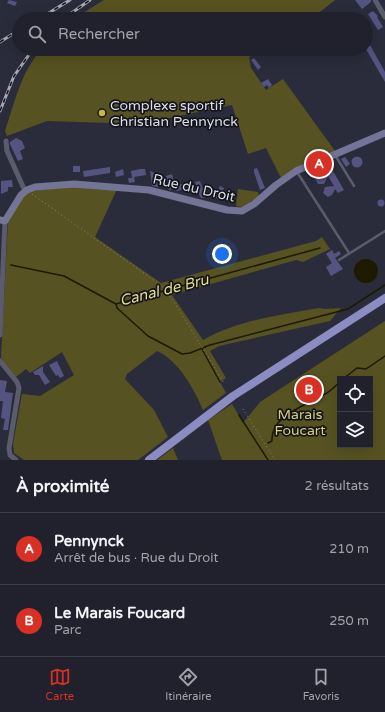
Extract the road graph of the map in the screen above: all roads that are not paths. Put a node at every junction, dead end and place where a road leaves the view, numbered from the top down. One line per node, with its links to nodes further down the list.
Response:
1 (375, 0): 2 (street)
2 (385, 17)
3 (385, 133): 5 (street, Rue du Droit)
4 (6, 141): 8 (street)
5 (334, 155): 6 (street, Rue du Droit); 7 (lane)
6 (296, 172): 8 (street, Rue du Droit); 11 (lane)
7 (354, 186)
8 (26, 191): 9 (street)
9 (2, 221): 14 (street)
10 (385, 231): 11 (lane)
11 (350, 253): 12 (lane)
12 (339, 260)
13 (385, 298): 17 (main road)
14 (0, 336)
15 (0, 361): 16 (street)
16 (16, 460)
17 (149, 460)

